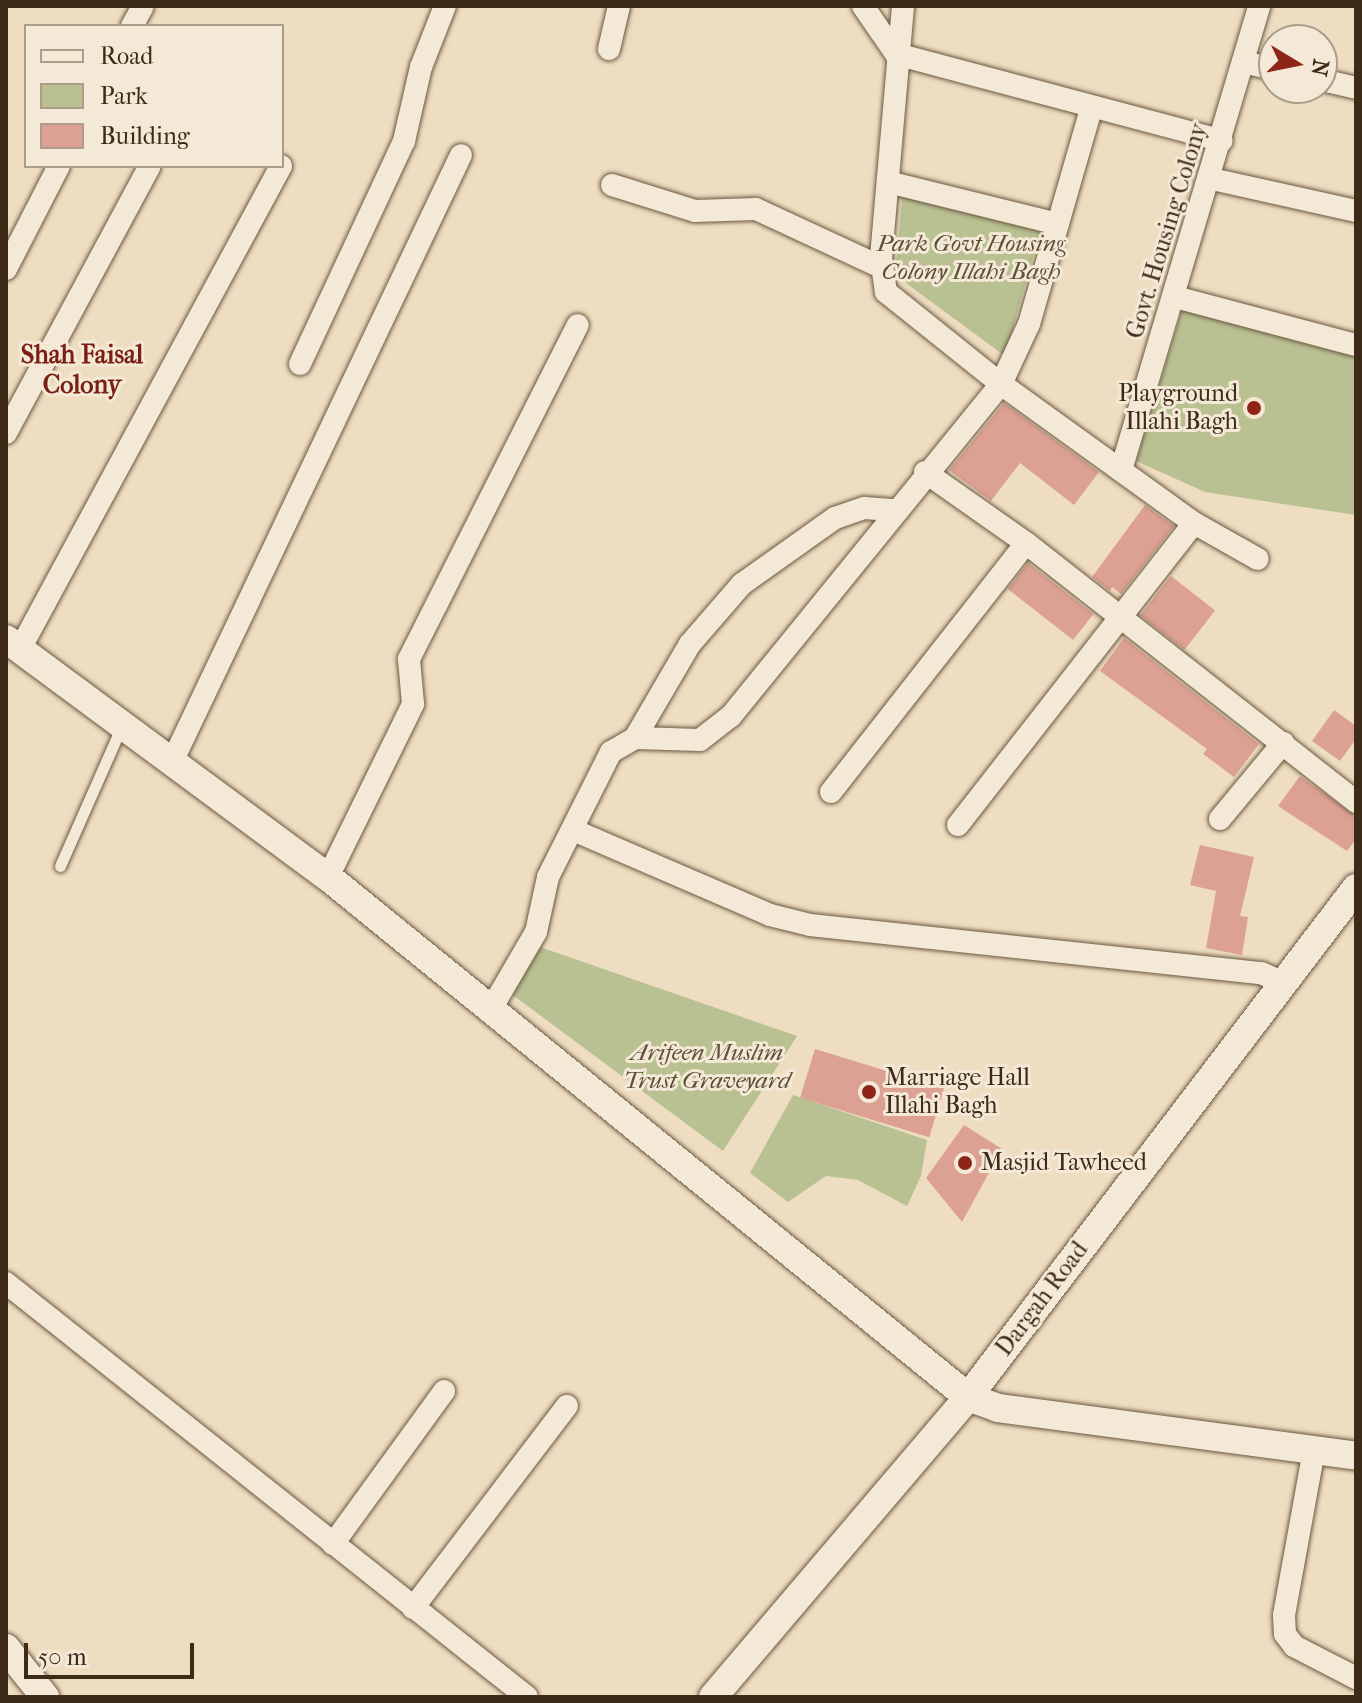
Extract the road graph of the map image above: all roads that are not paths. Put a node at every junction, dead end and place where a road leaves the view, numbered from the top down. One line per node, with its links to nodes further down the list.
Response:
1 (445, 6): 26 (street)
2 (619, 6): 6 (street)
3 (863, 6): 7 (street)
4 (903, 6): 7 (street)
5 (1254, 7): 8 (street, Govt. Housing Colony)
6 (609, 49)
7 (896, 54): 10 (street); 17 (street)
8 (1243, 62): 9 (street); 11 (street, Govt. Housing Colony)
9 (1258, 65)
10 (1091, 109): 11 (street); 20 (street)
11 (1222, 141): 16 (street, Govt. Housing Colony)
12 (461, 155): 40 (street)
13 (58, 168): 22 (street)
14 (149, 168): 28 (street)
15 (281, 168): 36 (street)
16 (1212, 179): 19 (street); 23 (street, Govt. Housing Colony)
17 (888, 182): 20 (street); 21 (street)
18 (612, 185): 21 (street)
19 (1356, 211)
20 (1058, 224): 27 (street)
21 (881, 267): 27 (street)
22 (6, 269)
23 (1175, 297): 25 (street); 29 (street, Govt. Housing Colony)
24 (578, 325): 47 (street)
25 (1356, 345)
26 (300, 364)
27 (1001, 384): 29 (street); 30 (street)
28 (6, 433)
29 (1121, 470): 32 (street)
30 (925, 472): 31 (street); 33 (street)
31 (895, 510): 38 (street); 38 (street)
32 (1194, 523): 34 (street); 35 (street)
33 (1026, 543): 35 (street); 41 (street)
34 (1258, 559)
35 (1120, 618): 39 (street); 44 (street)
36 (13, 644): 37 (street)
37 (121, 728): 40 (street); 46 (lane)
38 (635, 738): 45 (street)
39 (1283, 743): 42 (street); 43 (street)
40 (172, 762): 47 (street)
41 (831, 792)
42 (1356, 802)
43 (1220, 819)
44 (958, 825)
45 (573, 830): 49 (street); 50 (street)
46 (60, 866)
47 (328, 877): 50 (street)
48 (1356, 888): 49 (street, Dargah Road)
49 (1284, 983): 53 (street, Dargah Road)
50 (491, 1009): 53 (street)
51 (6, 1283): 57 (street)
52 (444, 1391): 57 (street)
53 (968, 1397): 55 (street); 63 (street, Dargah Road)
54 (567, 1406): 58 (street)
55 (1314, 1450): 56 (street); 60 (street)
56 (1356, 1456)
57 (333, 1544): 58 (street)
58 (413, 1608): 62 (street)
59 (8, 1654): 61 (street)
60 (1356, 1678)
61 (45, 1697)
62 (527, 1697)
63 (713, 1697)

